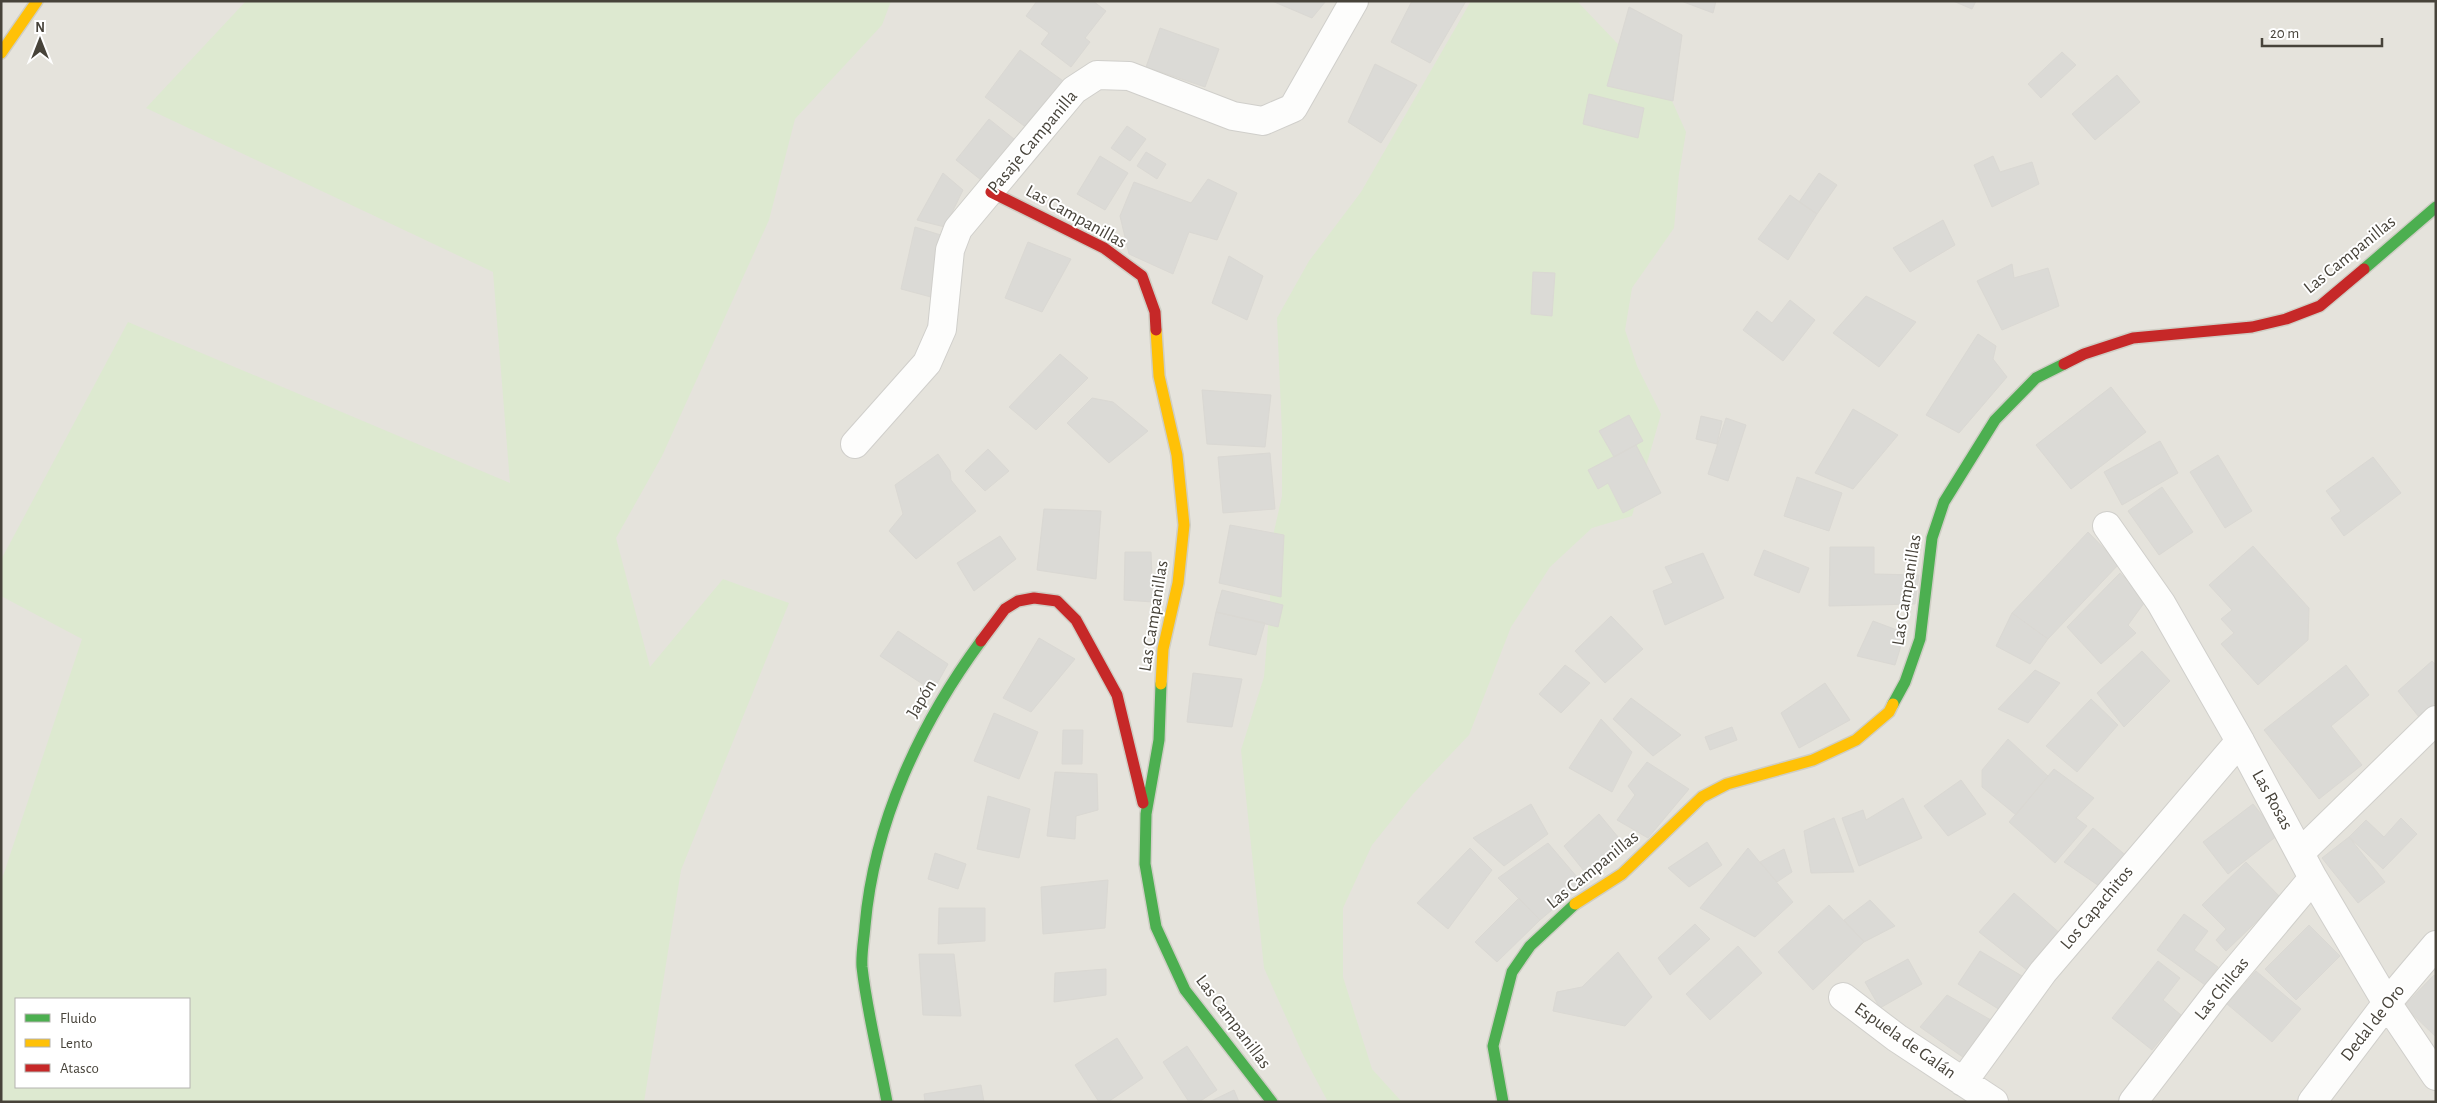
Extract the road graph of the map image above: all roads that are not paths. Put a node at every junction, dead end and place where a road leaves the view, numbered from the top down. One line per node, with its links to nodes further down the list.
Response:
1 (37, 1): 3 (street)
2 (1354, 1): 4 (street, Pasaje Campanilla)
3 (1, 53)
4 (991, 192): 6 (street, Pasaje Campanilla); 10 (street, Las Campanillas)
5 (2436, 207): 20 (street, Las Campanillas)
6 (855, 444)
7 (2107, 526): 9 (street, Las Rosas)
8 (2436, 720): 11 (street)
9 (2240, 741): 11 (street, Las Rosas); 17 (street, Los Capachitos)
10 (1146, 814): 18 (street, Japón); 19 (street, Las Campanillas)
11 (2300, 852): 12 (street, Las Rosas)
12 (2313, 878): 15 (street, Las Rosas); 22 (street, Las Chilcas)
13 (2436, 945): 15 (street, Dedal de Oro)
14 (1843, 997): 17 (street, Espuela de Galán)
15 (2388, 1003): 16 (street, Las Rosas); 23 (street, Dedal de Oro)
16 (2436, 1076)
17 (1963, 1082): 21 (street, Espuela de Galán)
18 (887, 1102)
19 (1272, 1102)
20 (1503, 1102)
21 (1994, 1102)
22 (2134, 1102)
23 (2312, 1102)

